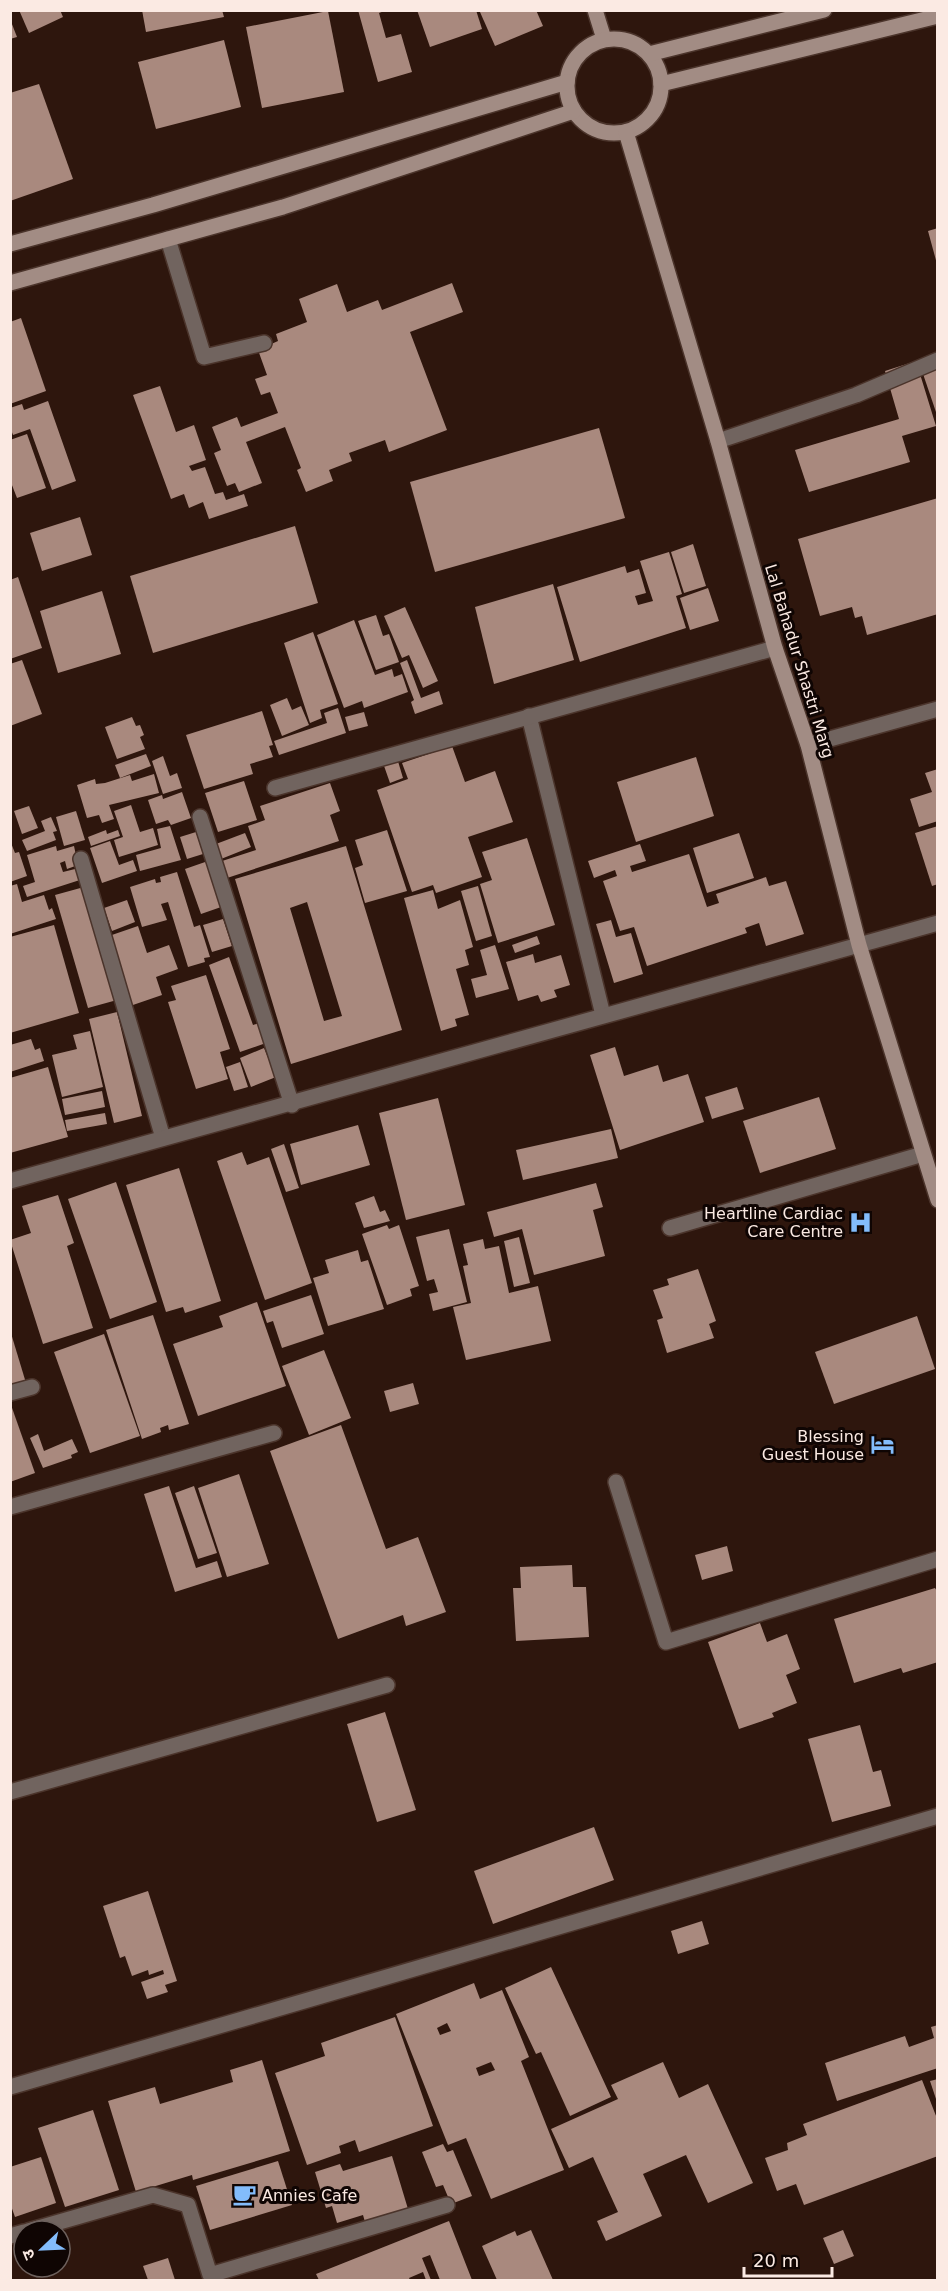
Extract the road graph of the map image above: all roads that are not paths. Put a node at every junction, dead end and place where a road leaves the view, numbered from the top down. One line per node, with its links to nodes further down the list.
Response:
1 (595, 10): 4 (street)
2 (824, 10): 5 (street)
3 (938, 16): 7 (street)
4 (604, 39): 5 (street); 6 (street)
5 (649, 54): 7 (street)
6 (567, 82): 8 (street); 11 (street)
7 (661, 84): 9 (street)
8 (574, 111): 9 (street); 10 (street)
9 (626, 132): 15 (street, Lal Bahadur Shastri Marg)
10 (168, 239): 12 (street); 13 (street)
11 (10, 244)
12 (10, 283)
13 (264, 344)
14 (938, 360): 15 (street)
15 (718, 441): 16 (street, Lal Bahadur Shastri Marg)
16 (775, 648): 18 (street); 19 (street, Lal Bahadur Shastri Marg)
17 (938, 709): 19 (street)
18 (529, 716): 20 (street); 25 (street)
19 (808, 745): 24 (street, Lal Bahadur Shastri Marg)
20 (275, 788)
21 (200, 817): 26 (street)
22 (81, 859): 27 (street)
23 (938, 923): 24 (street)
24 (859, 945): 25 (street); 28 (street, Lal Bahadur Shastri Marg)
25 (603, 1015): 26 (street)
26 (292, 1105): 27 (street)
27 (163, 1138): 29 (street)
28 (923, 1154): 30 (street, Lal Bahadur Shastri Marg); 31 (street)
29 (10, 1181)
30 (938, 1200)
31 (670, 1228)
32 (32, 1387): 33 (street)
33 (10, 1393)
34 (274, 1432): 36 (street)
35 (616, 1482): 37 (street)
36 (10, 1507)
37 (938, 1559)
38 (387, 1685): 39 (street)
39 (10, 1792)
40 (938, 1816): 41 (street)
41 (10, 2087)
42 (447, 2205): 44 (street)
43 (70, 2219): 44 (street)
44 (210, 2278)

